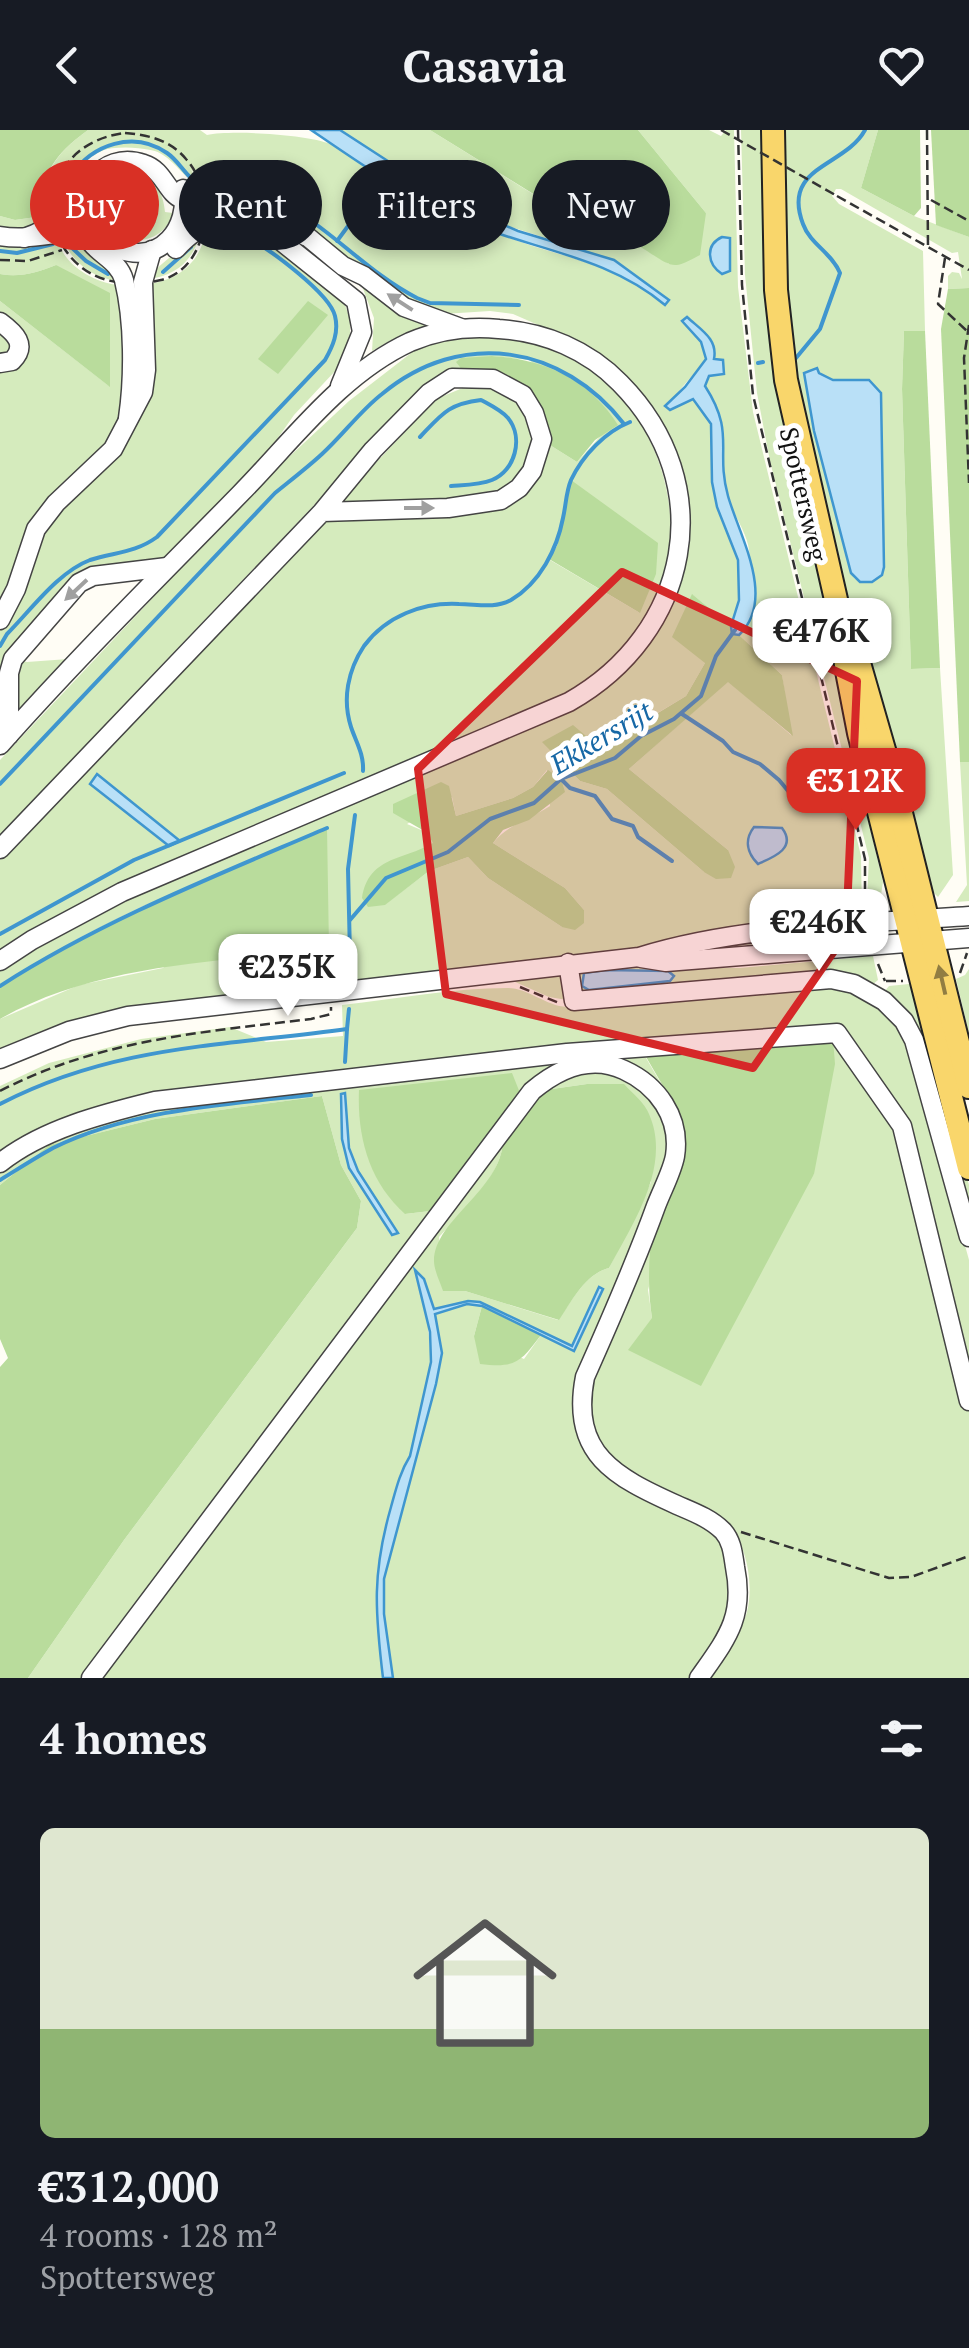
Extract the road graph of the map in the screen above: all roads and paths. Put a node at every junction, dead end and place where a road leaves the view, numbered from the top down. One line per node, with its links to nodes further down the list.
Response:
1 (722, 130): 17 (path, bridge)
2 (738, 130): 44 (path, Spottersweg)
3 (773, 130): 45 (main road, Spottersweg)
4 (927, 130): 11 (path)
5 (70, 160): 7 (path)
6 (95, 160): 9 (street)
7 (187, 160)
8 (159, 172): 10 (street)
9 (179, 182)
10 (179, 197)
11 (929, 198): 12 (path); 17 (path)
12 (969, 221)
13 (179, 228): 28 (street)
14 (179, 234): 28 (street)
15 (0, 236): 16 (street)
16 (30, 237)
17 (928, 249): 25 (path)
18 (39, 250): 26 (path)
19 (76, 250): 28 (path)
20 (97, 250): 28 (street)
21 (120, 250): 28 (street)
22 (196, 250): 28 (path)
23 (294, 250): 36 (street)
24 (322, 250): 27 (street)
25 (945, 258): 29 (path); 33 (path)
26 (0, 260)
27 (344, 266): 32 (street, one-way to 27); 35 (street)
28 (141, 270): 40 (street)
29 (969, 270)
30 (0, 322): 34 (street)
31 (969, 325): 33 (path)
32 (461, 328): 35 (street); 49 (street)
33 (968, 332): 37 (path)
34 (0, 363)
35 (358, 376): 36 (street)
36 (338, 391): 39 (street)
37 (969, 483)
38 (322, 512): 38 (street, one-way to 38); 42 (street)
39 (167, 567): 41 (street); 41 (street, one-way to 41)
40 (0, 620)
41 (5, 740)
42 (0, 849)
43 (969, 916): 45 (street)
44 (869, 924): 45 (street); 48 (street)
45 (919, 931): 46 (street); 47 (street); 55 (main road, Spottersweg, one-way to 45); 58 (main road, Spottersweg)
46 (969, 938)
47 (874, 945): 48 (street); 51 (path)
48 (638, 957): 50 (street)
49 (0, 960)
50 (568, 963): 51 (street); 52 (street)
51 (880, 988): 59 (street)
52 (333, 990): 53 (street); 56 (path)
53 (0, 1059)
54 (569, 1059): 57 (street); 60 (street); 61 (street); 63 (street)
55 (969, 1087)
56 (0, 1091)
57 (0, 1163)
58 (969, 1168)
59 (969, 1237)
60 (969, 1401)
61 (722, 1531): 62 (path); 64 (street)
62 (969, 1556)
63 (91, 1678)
64 (699, 1678)

